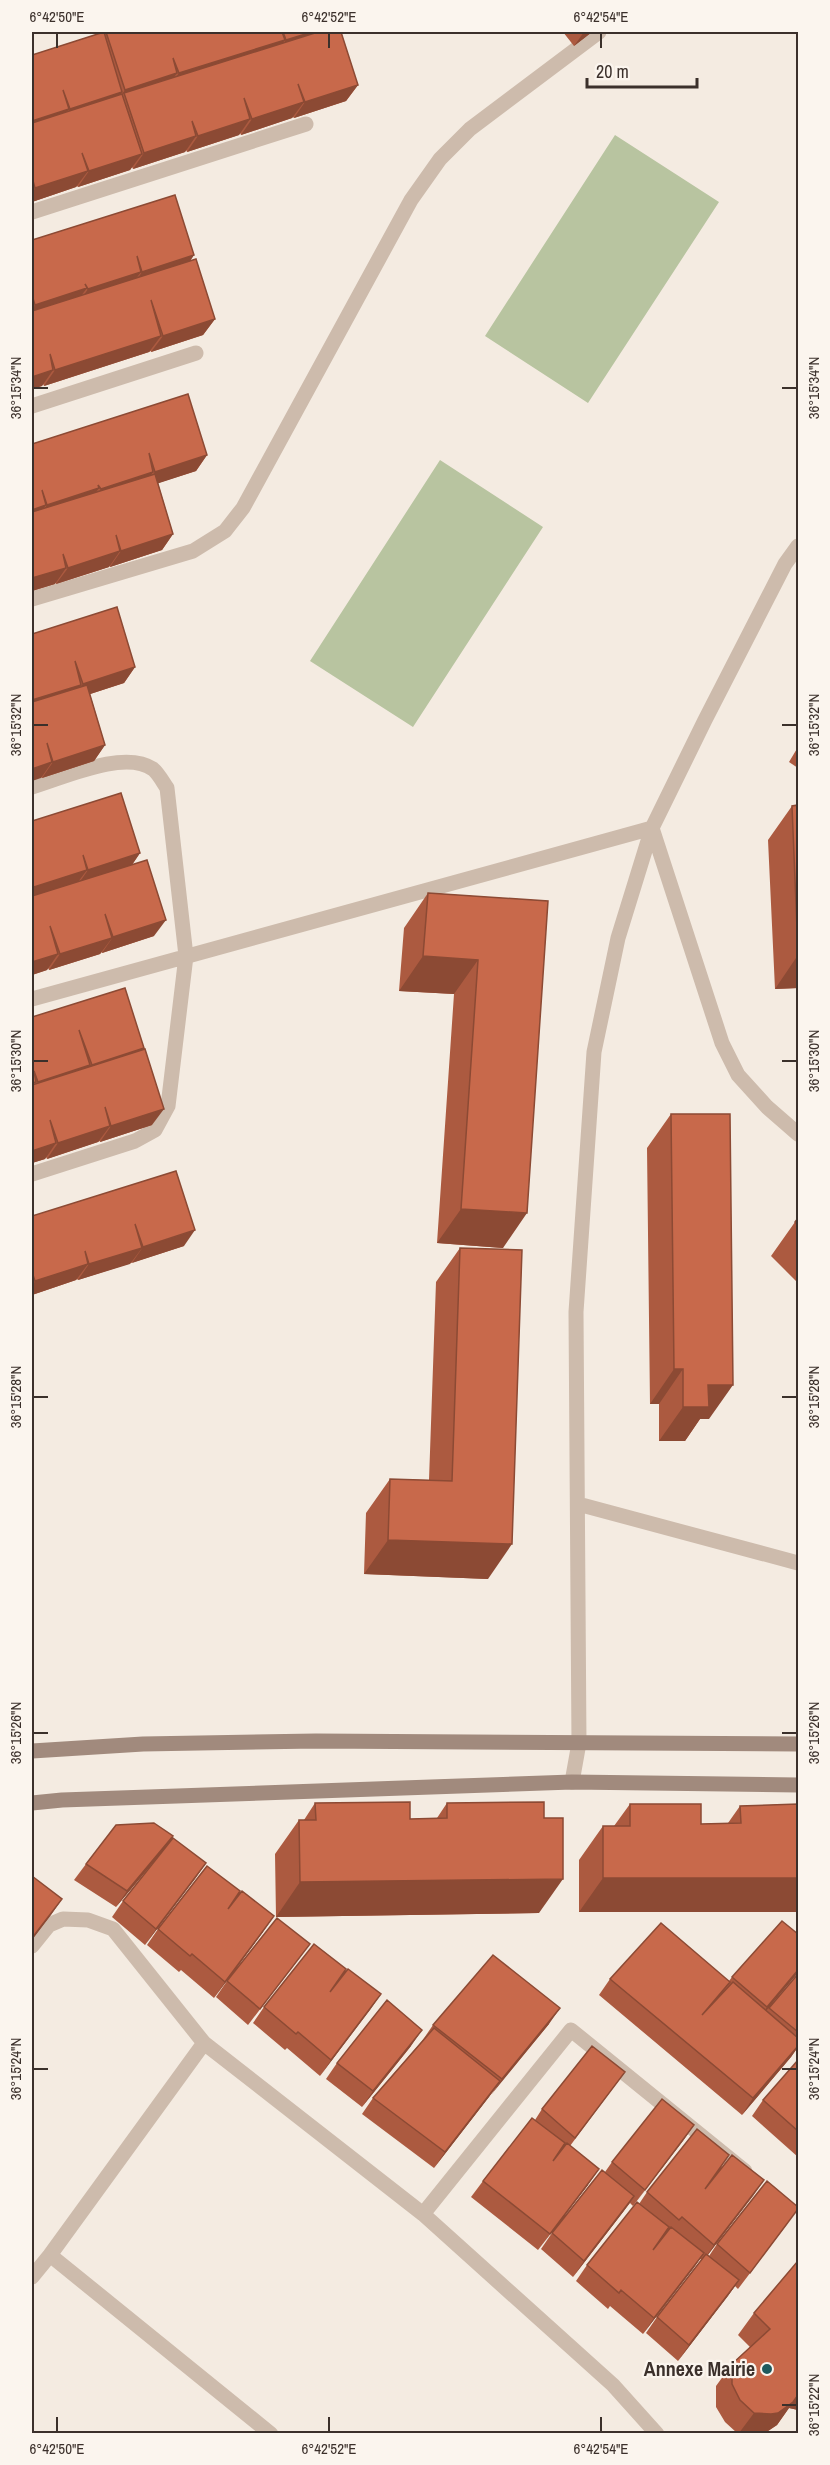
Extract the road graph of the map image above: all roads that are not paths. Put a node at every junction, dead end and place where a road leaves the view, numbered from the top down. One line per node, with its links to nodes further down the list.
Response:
1 (599, 32): 7 (street)
2 (306, 124): 3 (street)
3 (32, 212)
4 (196, 353): 5 (street)
5 (32, 406)
6 (798, 546): 9 (street)
7 (32, 599)
8 (32, 787): 10 (street)
9 (652, 828): 10 (street); 12 (street); 14 (street)
10 (186, 956): 11 (street); 13 (street)
11 (32, 999)
12 (798, 1134)
13 (32, 1174)
14 (578, 1504): 15 (street); 16 (street)
15 (798, 1563)
16 (579, 1743): 17 (main road); 18 (main road); 19 (street)
17 (798, 1744)
18 (32, 1751)
19 (572, 1782): 20 (main road); 21 (main road)
20 (798, 1785)
21 (32, 1803)
22 (32, 1946): 23 (street)
23 (204, 2043): 25 (street); 26 (street)
24 (753, 2178): 25 (street)
25 (423, 2214): 29 (street)
26 (51, 2255): 27 (street); 28 (street)
27 (32, 2277)
28 (271, 2433)
29 (657, 2433)

